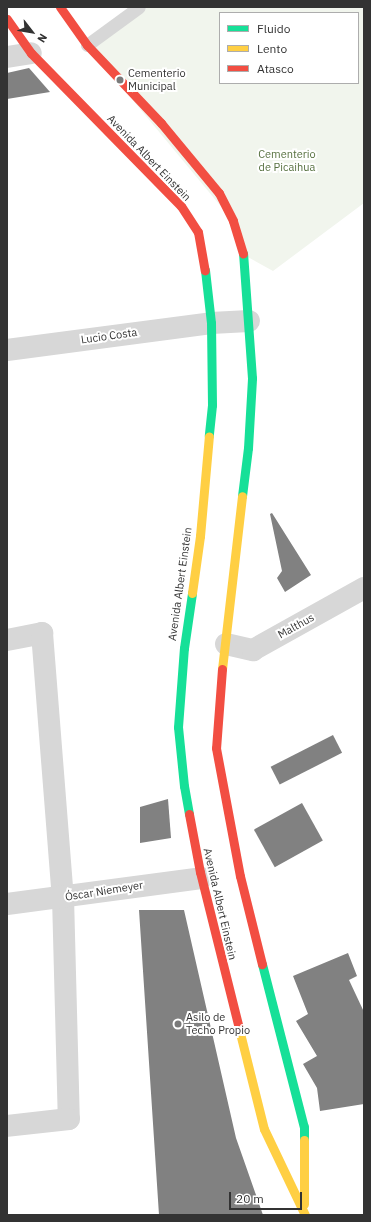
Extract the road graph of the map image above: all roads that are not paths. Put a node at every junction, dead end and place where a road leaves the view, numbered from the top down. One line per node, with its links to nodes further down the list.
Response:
1 (60, 7): 4 (street, Avenida Albert Einstein)
2 (139, 7): 4 (lane)
3 (7, 19): 5 (street, Avenida Albert Einstein)
4 (87, 45): 7 (street, Avenida Albert Einstein)
5 (31, 53): 6 (street); 8 (street, Avenida Albert Einstein)
6 (7, 57)
7 (249, 321): 8 (street, Lucio Costa); 12 (street, Avenida Albert Einstein)
8 (211, 323): 9 (street, Lucio Costa); 13 (street, Avenida Albert Einstein)
9 (7, 350)
10 (364, 588): 12 (street, Malthus)
11 (7, 640): 14 (street)
12 (226, 644): 17 (street, Avenida Albert Einstein)
13 (201, 878): 14 (street, Óscar Niemeyer); 17 (street, Avenida Albert Einstein)
14 (63, 897): 15 (street, Óscar Niemeyer); 16 (street)
15 (7, 904)
16 (7, 1126)
17 (304, 1212)

